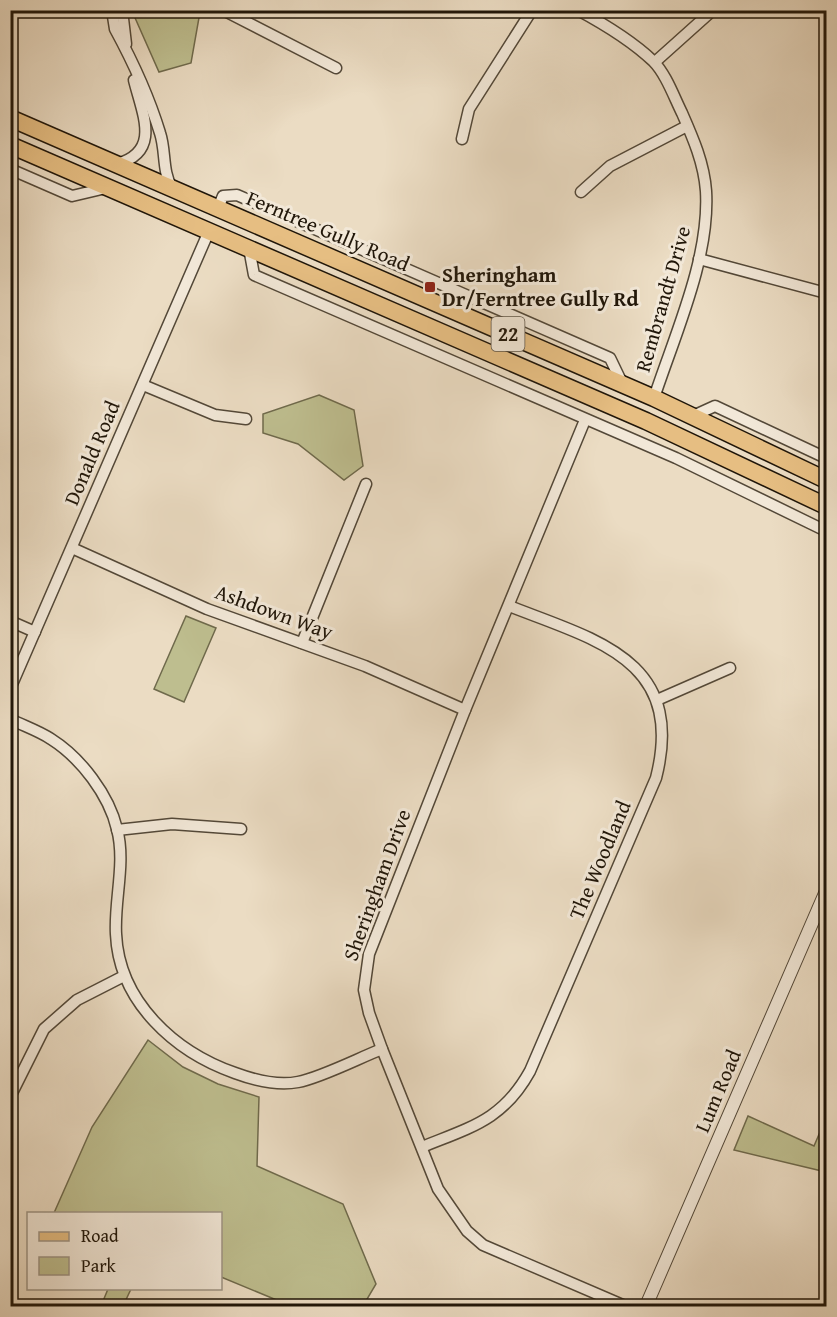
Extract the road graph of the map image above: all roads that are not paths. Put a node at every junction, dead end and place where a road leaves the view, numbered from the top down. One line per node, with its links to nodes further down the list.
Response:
1 (112, 10): 7 (street)
2 (122, 10): 7 (street)
3 (223, 10): 9 (street)
4 (532, 10): 12 (street)
5 (578, 10): 8 (street, Rembrandt Drive)
6 (713, 10): 8 (street)
7 (126, 50): 15 (street); 18 (street)
8 (655, 62): 11 (street, Rembrandt Drive)
9 (336, 68)
10 (12, 119): 14 (main road); 15 (main road, Ferntree Gully Road / 22)
11 (687, 126): 19 (street); 26 (street, Rembrandt Drive)
12 (462, 139)
13 (10, 145): 14 (main road, 22)
14 (39, 157): 17 (main road, 22)
15 (117, 164): 18 (main road, Ferntree Gully Road / 22)
16 (10, 169): 20 (street)
17 (110, 188): 20 (street); 23 (main road, 22)
18 (172, 188): 22 (main road, Ferntree Gully Road / 22)
19 (582, 192)
20 (72, 196): 21 (street)
21 (84, 201)
22 (218, 208): 23 (main road); 25 (street); 27 (main road, Ferntree Gully Road / 22)
23 (208, 231): 24 (main road, 22); 29 (street, Donald Road)
24 (249, 248): 34 (street); 35 (main road, 22)
25 (371, 253): 27 (street); 30 (street)
26 (699, 259): 28 (street); 31 (street, Rembrandt Drive)
27 (363, 271): 30 (main road, Ferntree Gully Road / 22)
28 (826, 293)
29 (142, 385): 33 (street); 41 (street, Donald Road)
30 (623, 385): 31 (main road, Ferntree Gully Road / 22)
31 (654, 398): 32 (main road, Ferntree Gully Road / 22); 35 (main road)
32 (693, 416): 36 (street); 37 (main road, Ferntree Gully Road / 22)
33 (246, 419)
34 (585, 420): 40 (street); 42 (street, Sheringham Drive)
35 (646, 421): 39 (main road, 22)
36 (826, 458)
37 (826, 480)
38 (366, 484): 45 (street)
39 (826, 506)
40 (826, 531)
41 (72, 548): 44 (street, Donald Road); 45 (street, Ashdown Way)
42 (509, 606): 48 (street, The Woodland); 49 (street, Sheringham Drive)
43 (10, 621): 44 (street)
44 (34, 632): 47 (street, Donald Road)
45 (302, 643): 49 (street, Ashdown Way)
46 (730, 668): 48 (street)
47 (10, 689)
48 (657, 700): 57 (street, The Woodland)
49 (465, 710): 55 (street, Sheringham Drive)
50 (10, 719): 52 (street)
51 (241, 829): 52 (street)
52 (117, 830): 54 (street)
53 (826, 891): 59 (street, Lum Road)
54 (124, 976): 55 (street); 56 (street)
55 (382, 1049): 57 (street, Sheringham Drive)
56 (10, 1097)
57 (422, 1147): 58 (street, Sheringham Drive)
58 (626, 1306)
59 (646, 1306)

